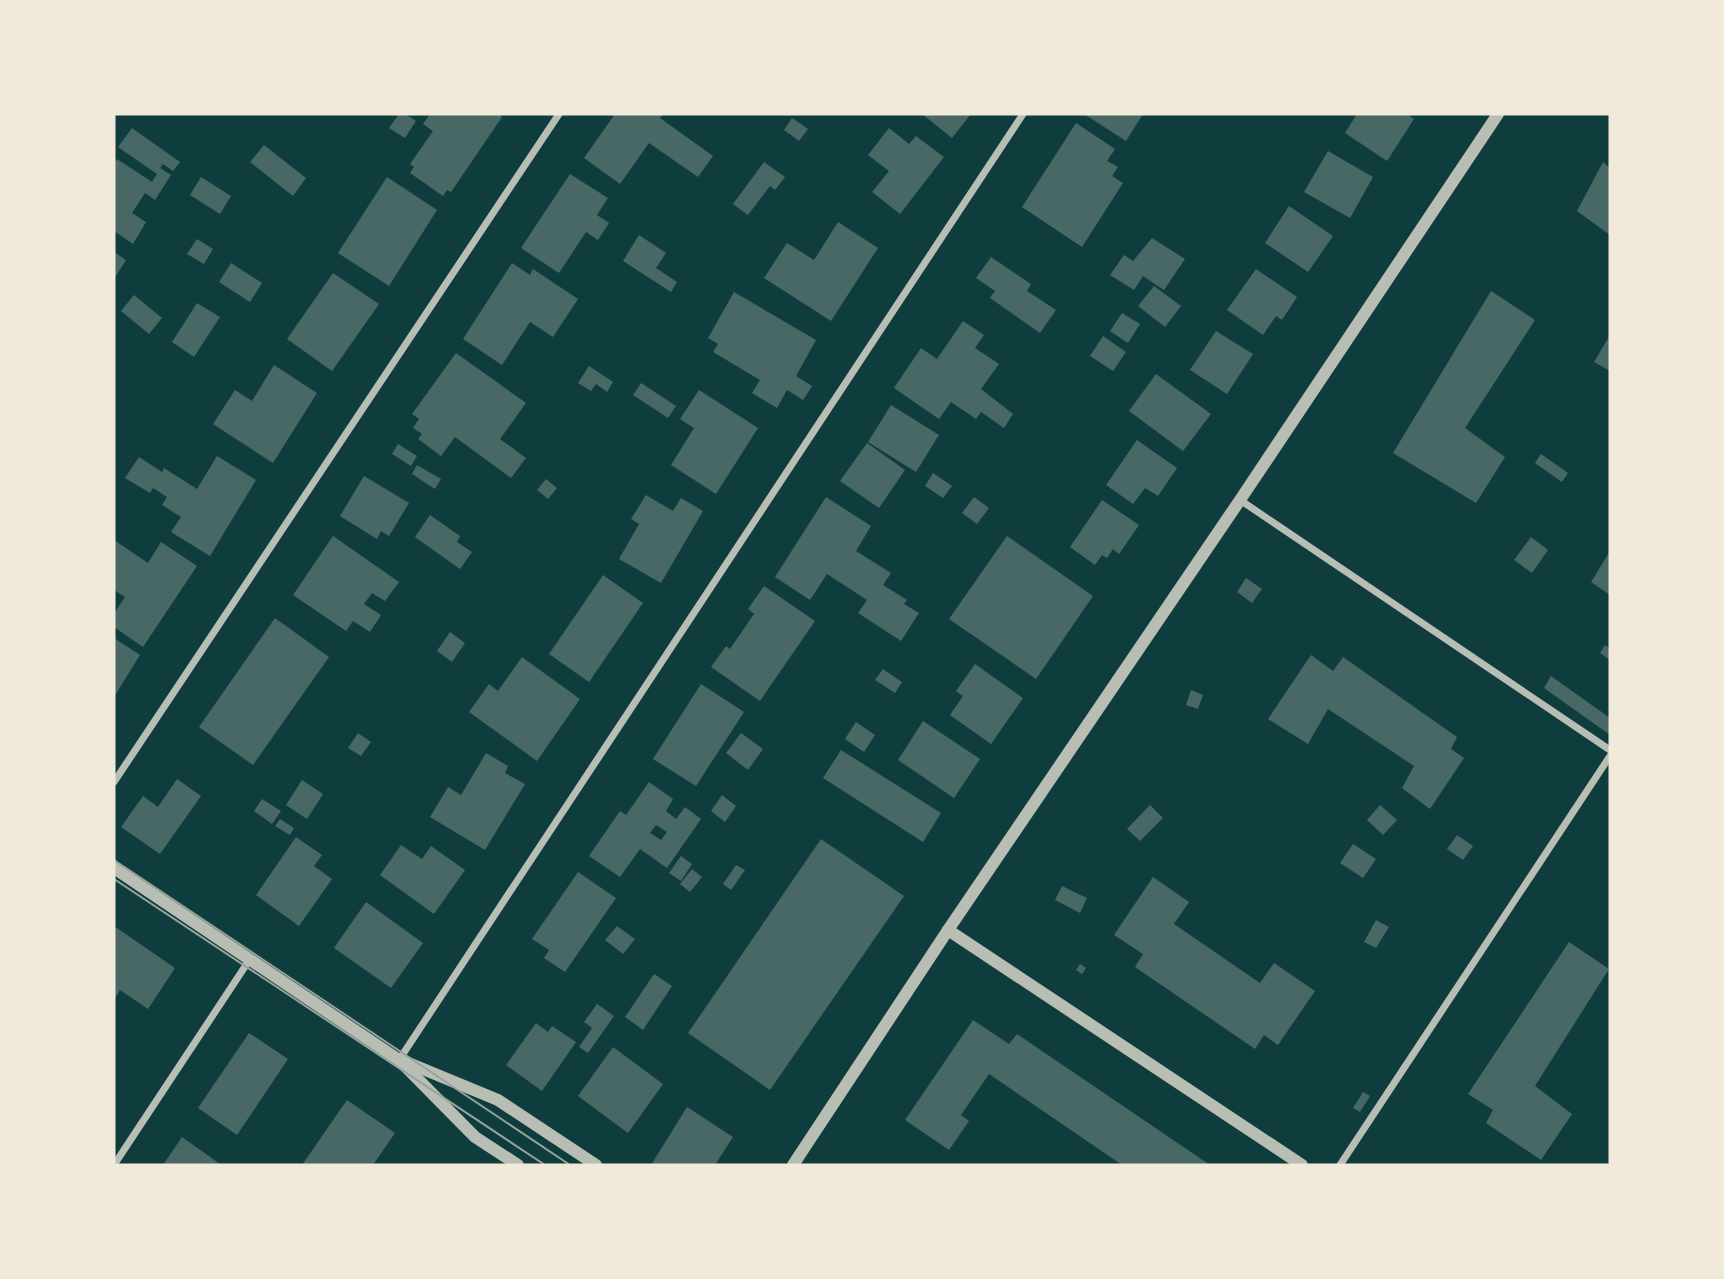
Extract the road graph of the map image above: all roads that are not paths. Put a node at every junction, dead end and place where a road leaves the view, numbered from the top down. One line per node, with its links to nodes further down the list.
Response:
1 (559, 114): 7 (street)
2 (1023, 114): 11 (street)
3 (1498, 114): 4 (street)
4 (1240, 500): 5 (street); 9 (street)
5 (1610, 750)
6 (1610, 756): 17 (street)
7 (114, 782)
8 (114, 868): 10 (street)
9 (948, 930): 15 (street); 16 (street)
10 (250, 959): 11 (street); 12 (street)
11 (399, 1060): 13 (street); 14 (street)
12 (114, 1165)
13 (518, 1165)
14 (596, 1165)
15 (793, 1165)
16 (1302, 1165)
17 (1340, 1165)

